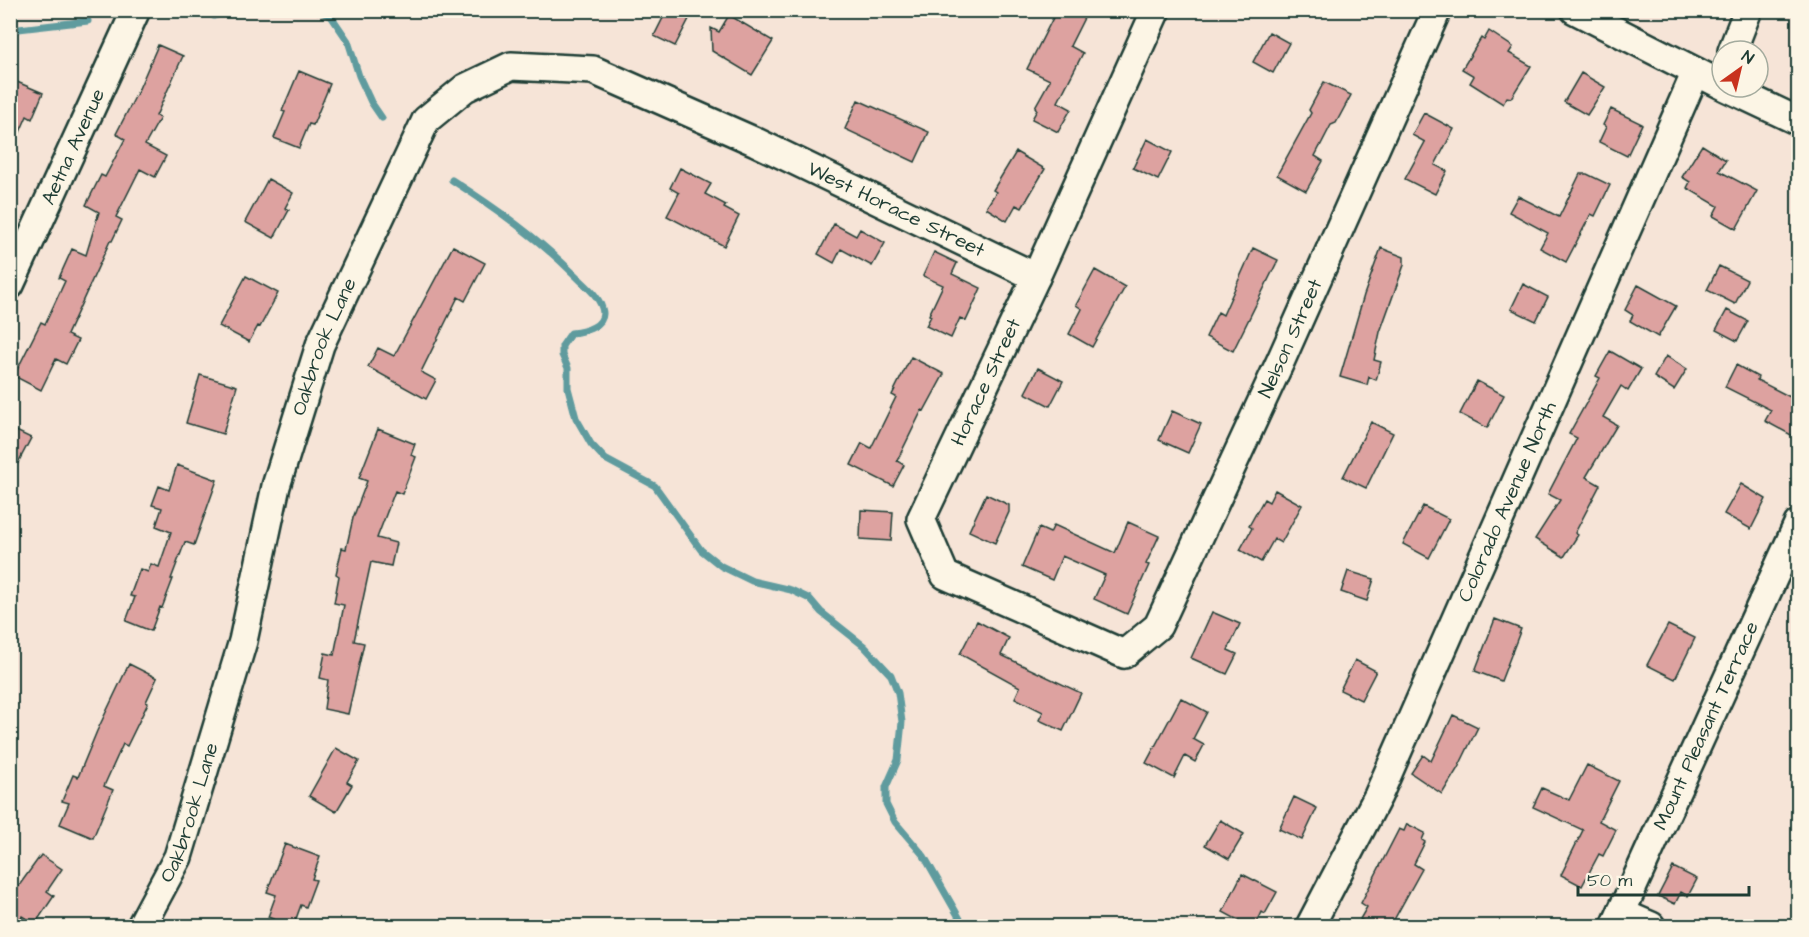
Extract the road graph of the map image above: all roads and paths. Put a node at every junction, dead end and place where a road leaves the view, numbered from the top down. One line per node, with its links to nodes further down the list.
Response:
1 (136, 10): 13 (street, Aetna Avenue)
2 (1156, 10): 12 (street, Horace Street)
3 (1437, 10): 15 (street, Nelson Street)
4 (1575, 10): 7 (street)
5 (1748, 10): 6 (street)
6 (1737, 39)
7 (1710, 78)
8 (1710, 96): 18 (street, Colorado Avenue North)
9 (1753, 99): 10 (street)
10 (1798, 121)
11 (756, 142): 12 (street, West Horace Street); 17 (street, Oakbrook Lane)
12 (1036, 277): 15 (street, Horace Street)
13 (10, 285)
14 (1798, 524): 16 (street, Mount Pleasant Terrace)
15 (1124, 654)
16 (1618, 920): 19 (street)
17 (141, 927)
18 (1310, 927)
19 (1651, 927)

